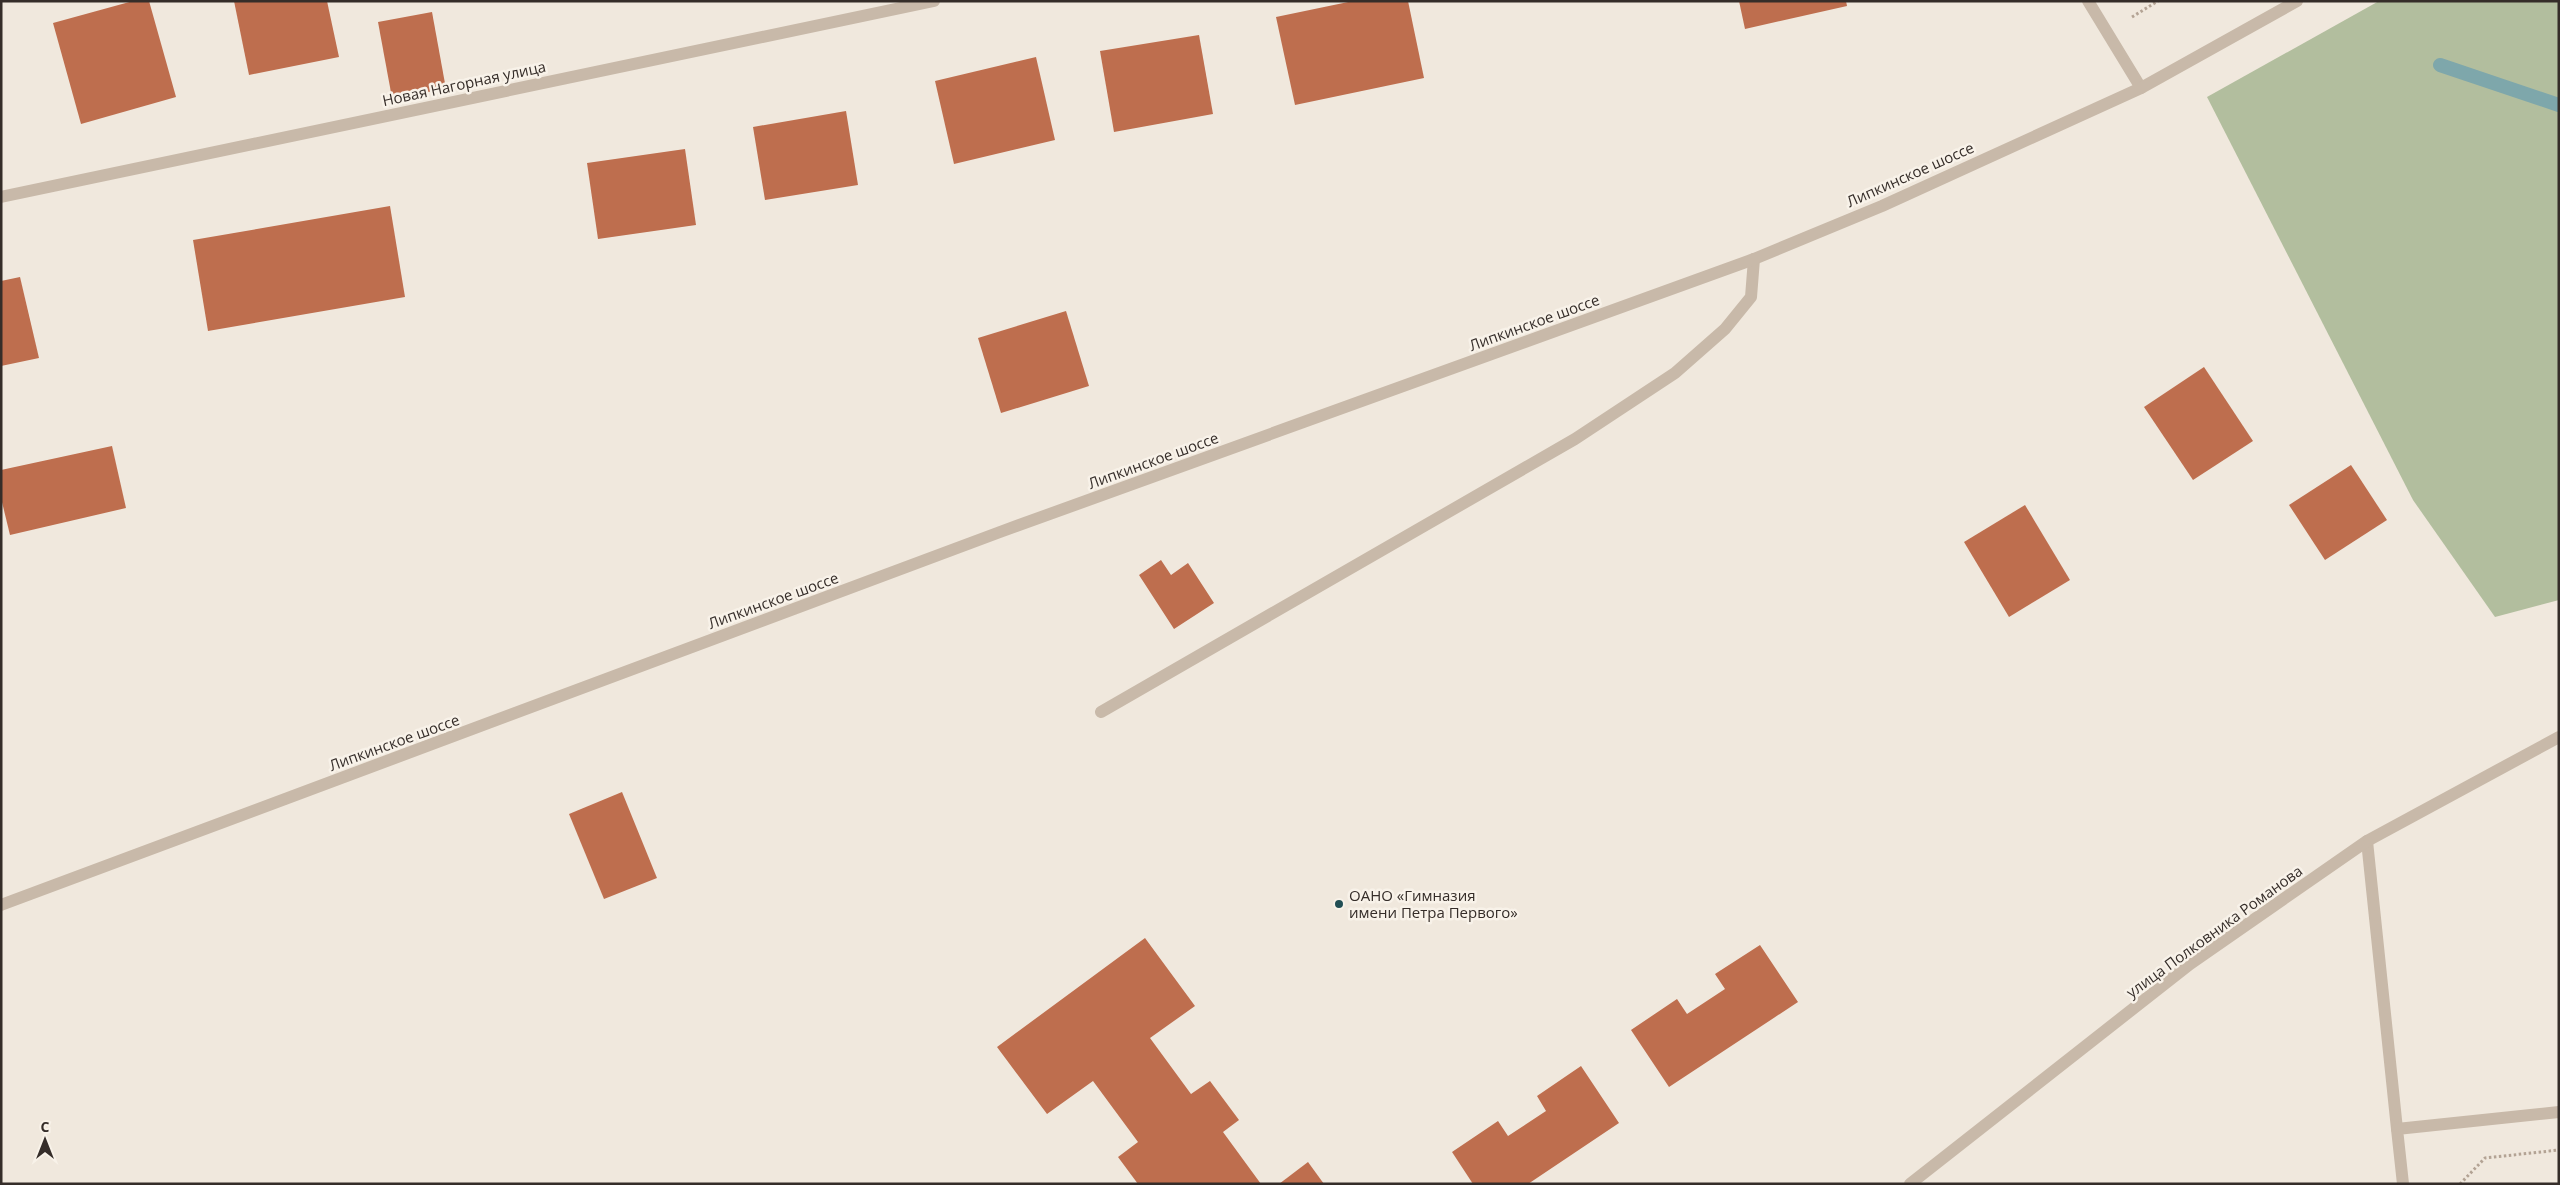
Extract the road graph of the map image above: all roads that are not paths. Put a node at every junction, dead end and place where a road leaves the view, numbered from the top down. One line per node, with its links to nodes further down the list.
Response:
1 (934, 1): 5 (street, Новая Нагорная улица)
2 (2088, 1): 4 (street)
3 (2297, 1): 4 (street, Липкинское шоссе)
4 (2141, 88): 6 (street, Липкинское шоссе)
5 (1, 197)
6 (1754, 259): 7 (street); 10 (street, Липкинское шоссе)
7 (1101, 712)
8 (2559, 738): 9 (street, улица Полковника Романова)
9 (2367, 841): 12 (street); 13 (street, улица Полковника Романова)
10 (1, 905)
11 (2559, 1112): 12 (street)
12 (2397, 1129): 14 (street)
13 (1910, 1184)
14 (2403, 1184)

